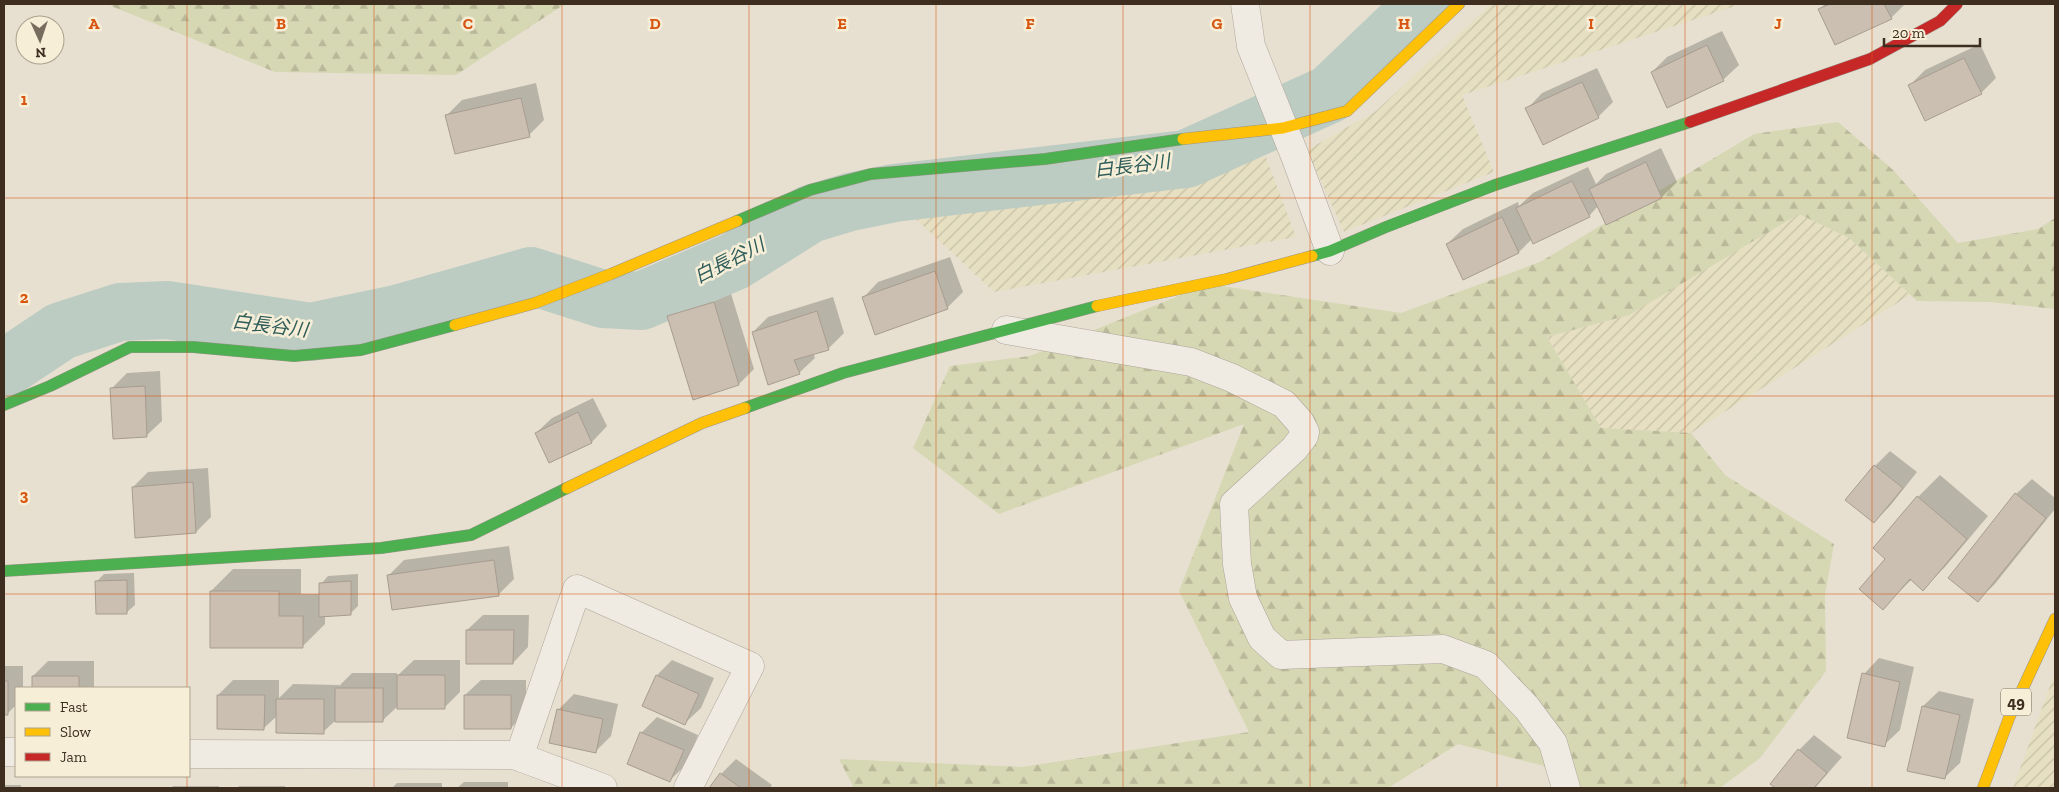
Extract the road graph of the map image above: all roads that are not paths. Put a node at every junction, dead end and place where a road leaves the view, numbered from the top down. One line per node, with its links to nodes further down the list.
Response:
1 (1245, 4): 4 (street)
2 (1459, 4): 4 (street)
3 (1957, 4): 5 (street)
4 (1283, 128): 5 (street); 7 (street)
5 (1330, 251): 6 (street)
6 (1006, 330): 8 (street); 14 (street)
7 (4, 405)
8 (4, 570)
9 (2055, 619): 15 (street, 49)
10 (190, 754): 11 (street)
11 (519, 757): 12 (street); 13 (street)
12 (604, 788)
13 (688, 788)
14 (1566, 788)
15 (1983, 788)

